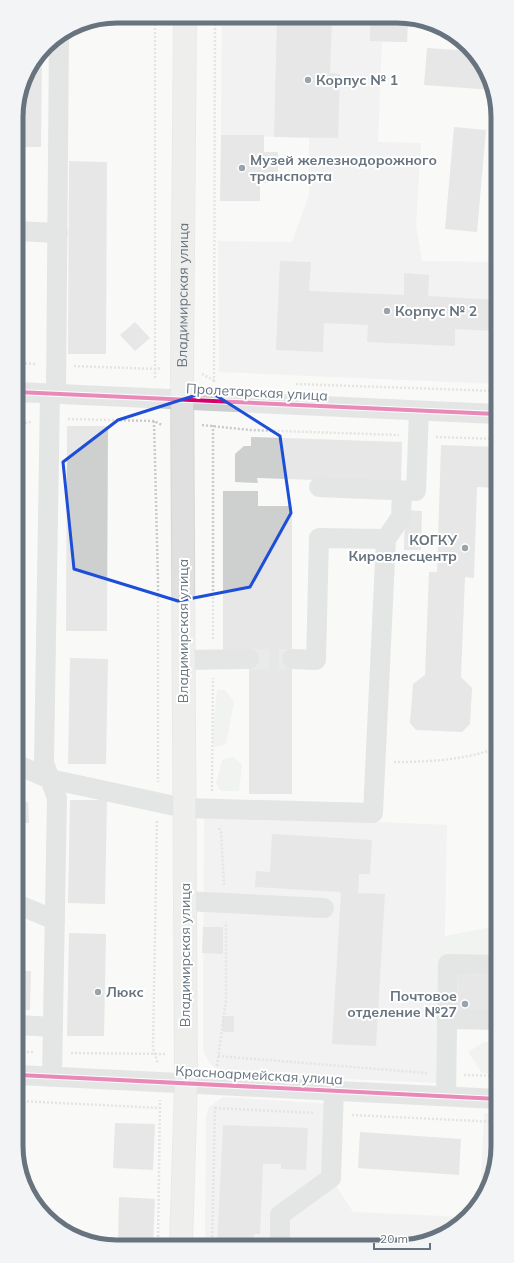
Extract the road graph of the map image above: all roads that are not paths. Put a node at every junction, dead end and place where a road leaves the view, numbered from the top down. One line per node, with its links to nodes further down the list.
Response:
1 (185, 23): 7 (main road, Владимирская улица)
2 (59, 43): 4 (street)
3 (23, 231): 4 (street)
4 (58, 233): 6 (street)
5 (23, 392): 6 (street, Пролетарская улица)
6 (53, 394): 7 (street, Пролетарская улица); 17 (street)
7 (182, 400): 8 (street, Пролетарская улица); 15 (main road, Владимирская улица)
8 (419, 411): 9 (street, Пролетарская улица); 11 (street)
9 (491, 414)
10 (319, 487): 11 (street)
11 (402, 491): 12 (street)
12 (386, 539): 14 (street); 18 (street)
13 (249, 659): 15 (street)
14 (292, 659)
15 (184, 660): 18 (main road, Владимирская улица)
16 (23, 767): 17 (street)
17 (50, 779): 18 (street); 22 (street)
18 (184, 808): 19 (main road, Владимирская улица)
19 (185, 901): 21 (street); 30 (main road, Владимирская улица)
20 (23, 907): 22 (street)
21 (324, 908)
22 (55, 920): 27 (street)
23 (491, 965): 24 (street)
24 (447, 1019): 25 (street); 32 (street)
25 (491, 1020)
26 (23, 1025): 27 (street)
27 (53, 1027): 29 (street)
28 (23, 1075): 29 (street, Красноармейская улица)
29 (52, 1077): 30 (street, Красноармейская улица)
30 (186, 1083): 31 (street, Красноармейская улица); 34 (main road, Владимирская улица)
31 (334, 1090): 32 (street, Красноармейская улица); 35 (street)
32 (446, 1096): 33 (street, Красноармейская улица)
33 (491, 1099)
34 (181, 1240)
35 (280, 1240)

